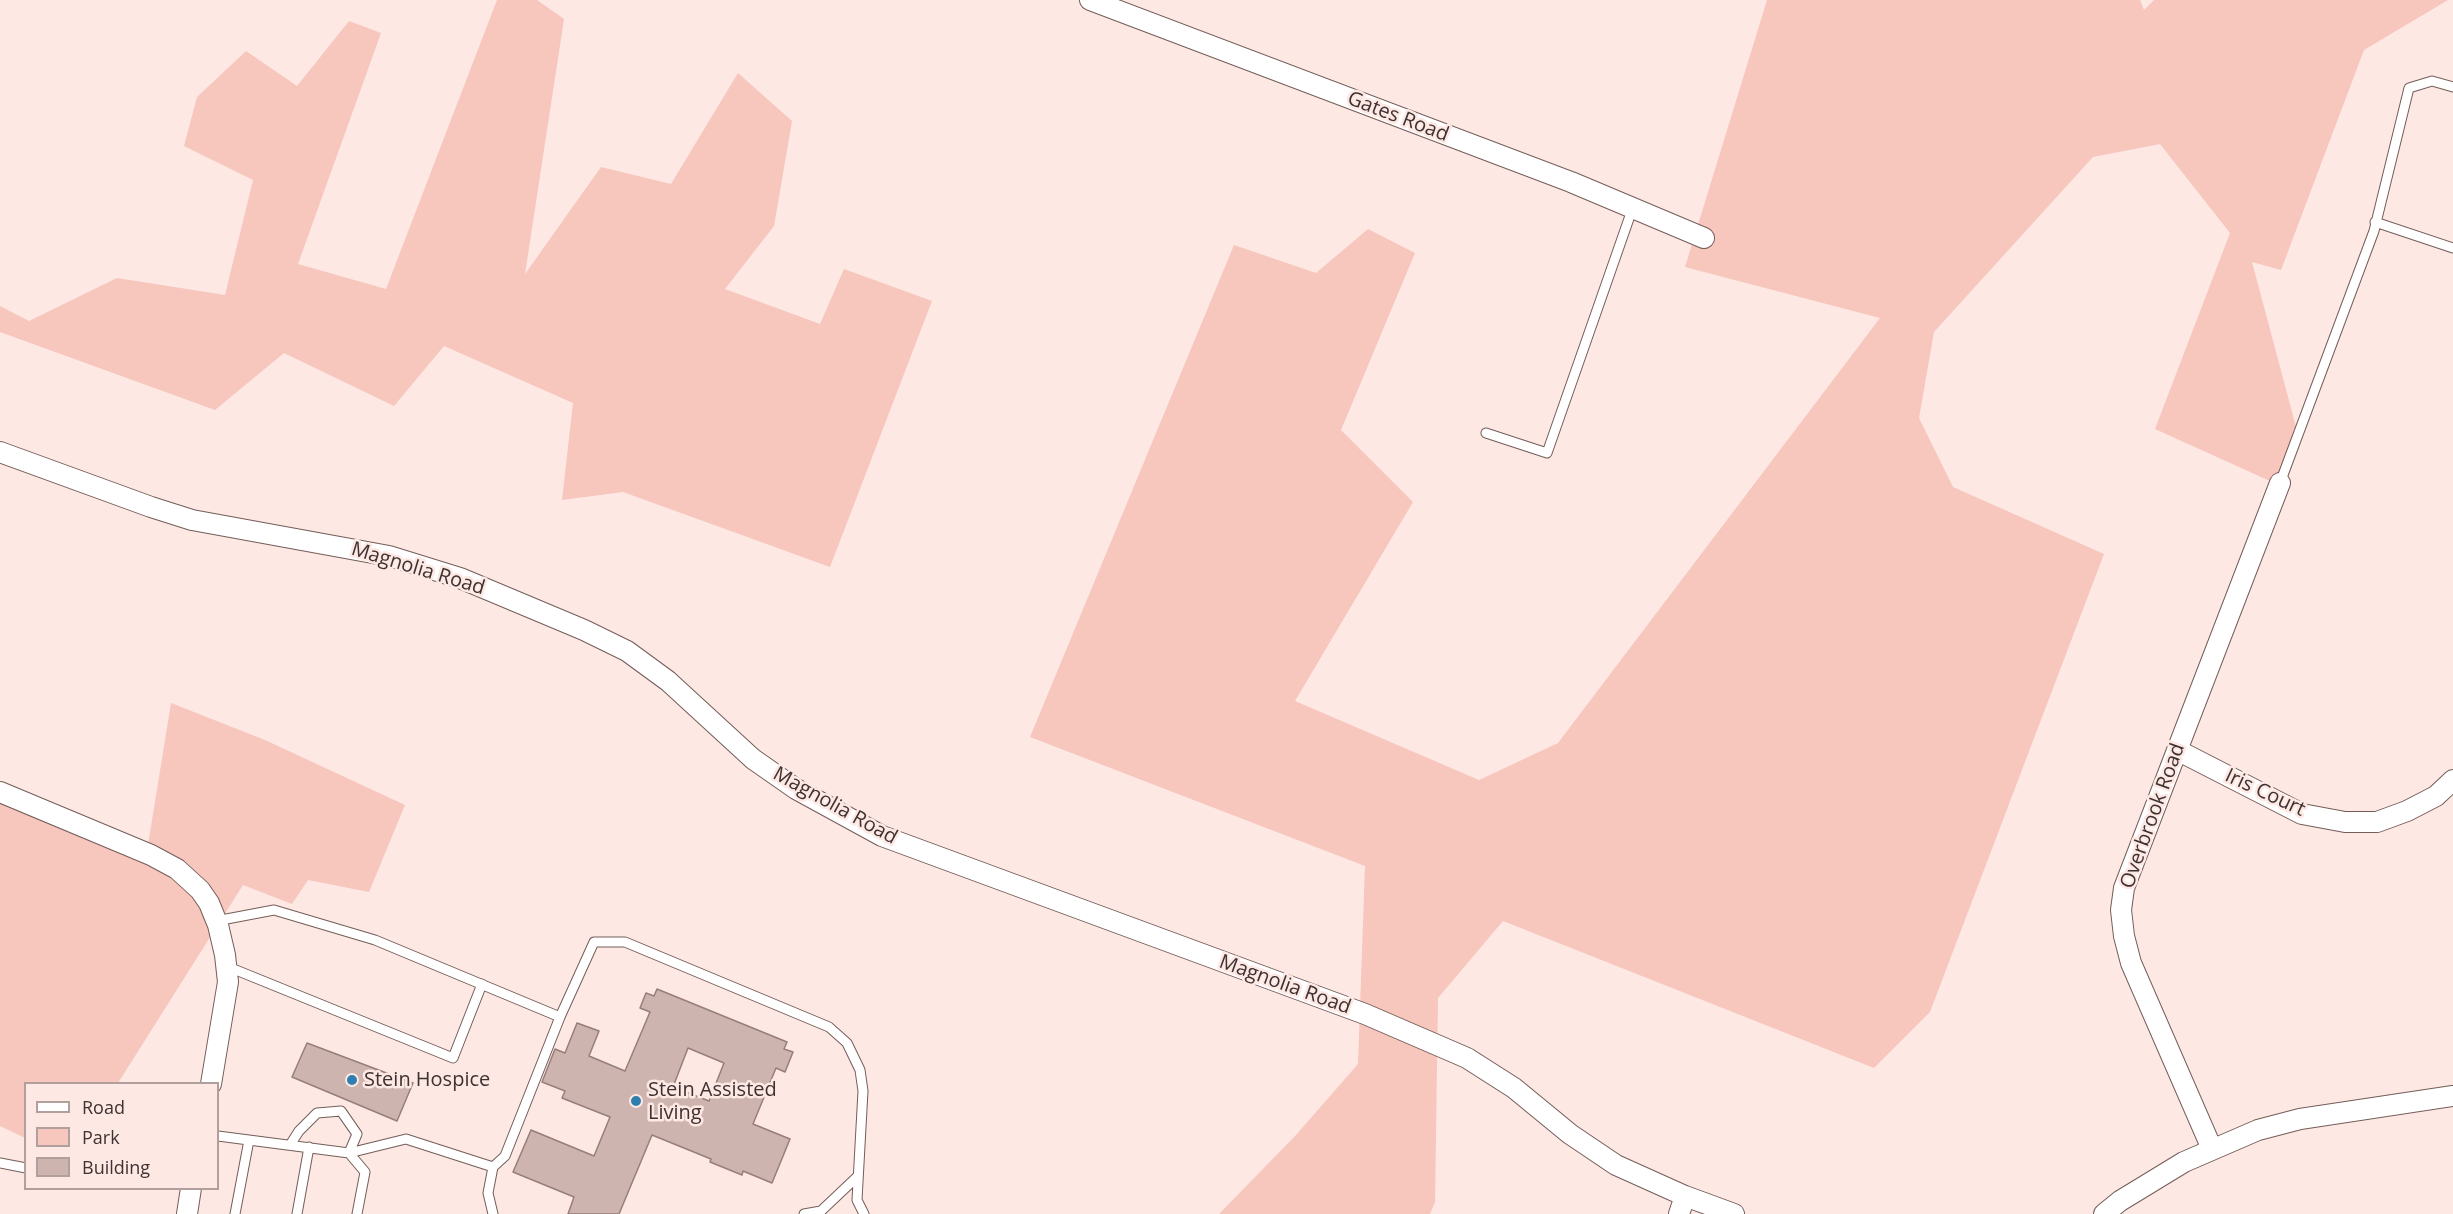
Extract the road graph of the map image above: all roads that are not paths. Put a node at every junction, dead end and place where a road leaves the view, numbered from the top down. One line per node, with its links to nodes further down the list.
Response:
1 (1090, 0): 3 (street, Gates Road)
2 (2453, 87): 4 (lane)
3 (1632, 210): 5 (street, Gates Road); 7 (lane)
4 (2375, 222): 6 (lane); 9 (lane)
5 (1704, 238)
6 (2453, 248)
7 (1486, 433)
8 (0, 452): 30 (street, Magnolia Road)
9 (2280, 483): 10 (street, Overbrook Road)
10 (2177, 750): 11 (street, Iris Court); 23 (street, Overbrook Road)
11 (2453, 780)
12 (0, 792): 13 (street)
13 (216, 921): 14 (street); 15 (lane)
14 (226, 966): 15 (lane); 17 (street)
15 (482, 984): 16 (lane)
16 (560, 1017): 26 (lane); 28 (lane)
17 (211, 1082)
18 (2453, 1096): 23 (street)
19 (219, 1136): 20 (lane)
20 (249, 1140): 21 (lane); 32 (lane)
21 (290, 1145): 22 (lane); 24 (lane)
22 (309, 1148): 24 (lane); 33 (lane)
23 (2212, 1149): 39 (street)
24 (349, 1153): 26 (lane); 34 (lane)
25 (0, 1164): 27 (lane)
26 (493, 1167): 35 (lane)
27 (24, 1168)
28 (858, 1176): 36 (lane); 37 (lane)
29 (191, 1190): 31 (street)
30 (1682, 1205): 38 (street, Magnolia Road)
31 (187, 1214)
32 (235, 1214)
33 (297, 1214)
34 (357, 1214)
35 (493, 1214)
36 (804, 1214)
37 (864, 1214)
38 (1734, 1214)
39 (2104, 1214)

